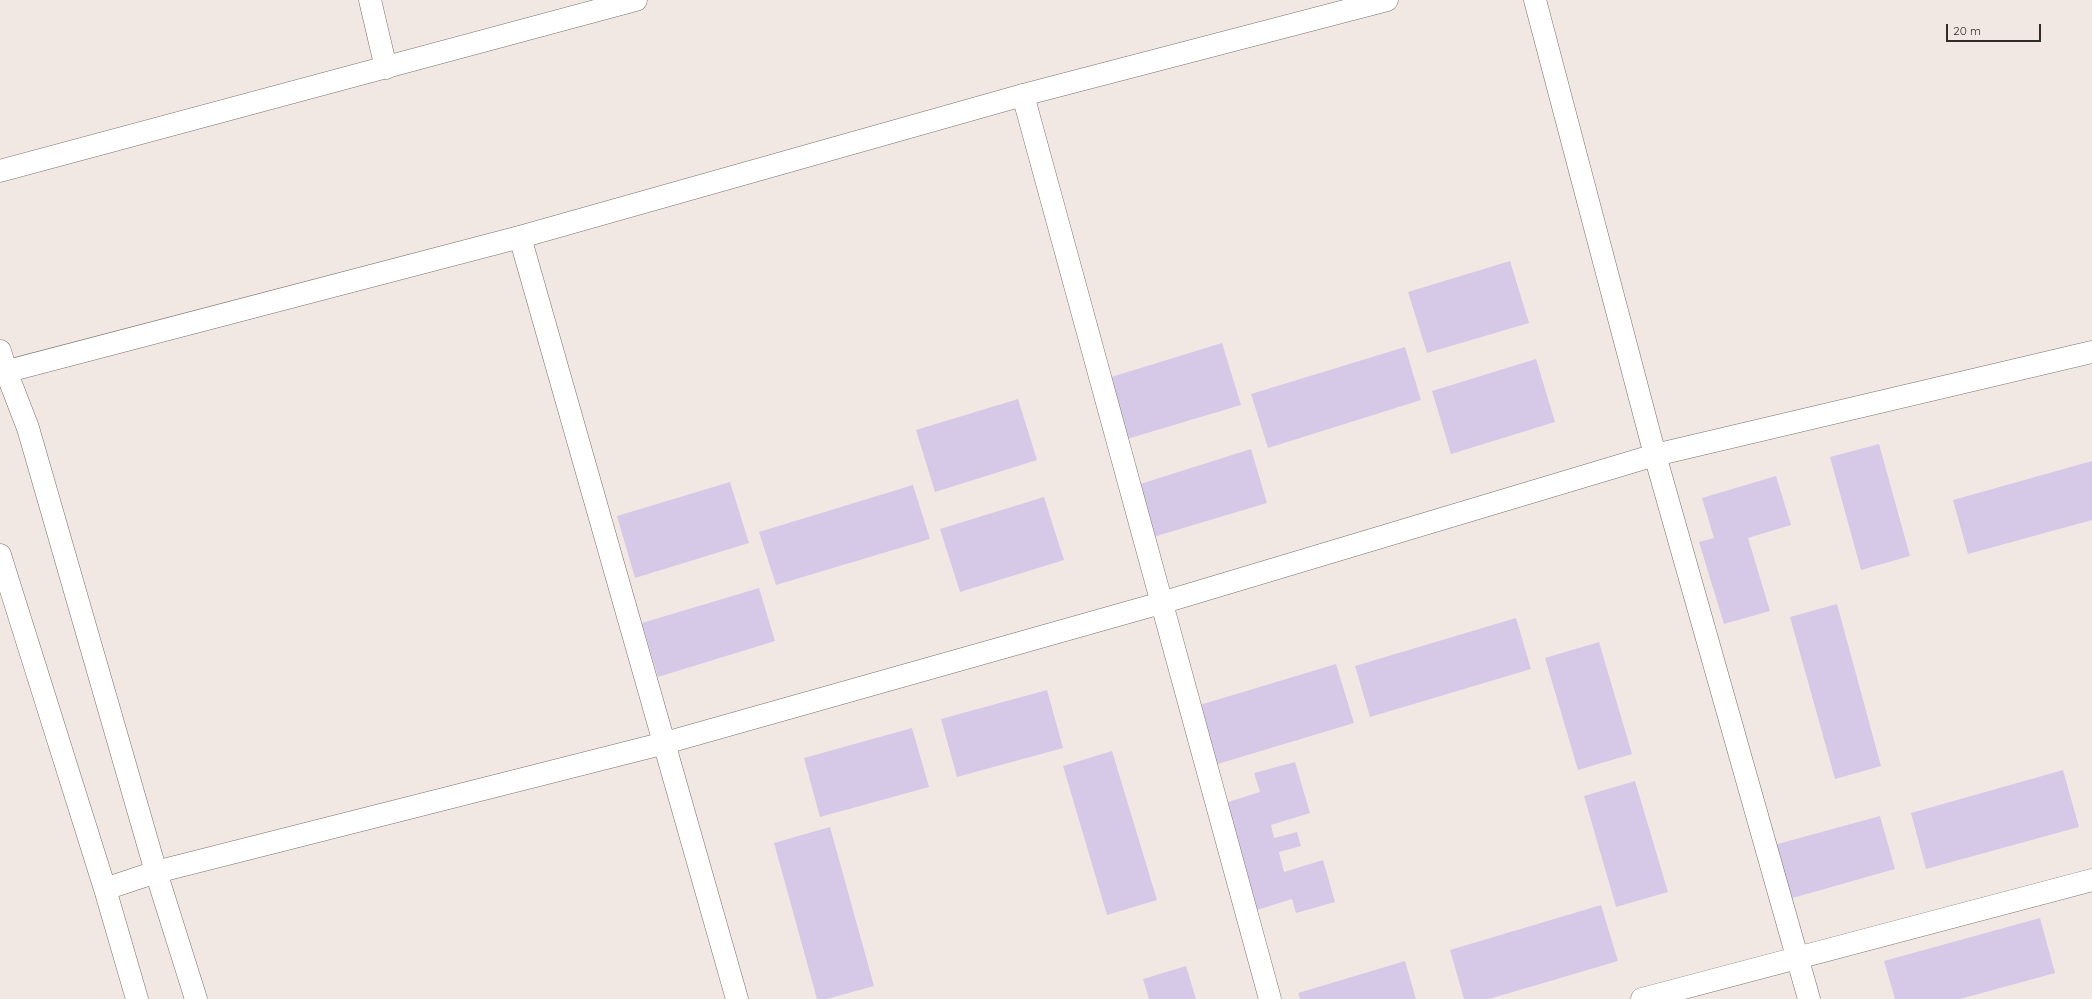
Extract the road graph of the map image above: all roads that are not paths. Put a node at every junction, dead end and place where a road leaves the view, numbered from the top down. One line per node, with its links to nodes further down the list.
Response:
1 (370, 0): 5 (main road)
2 (636, 0): 5 (main road)
3 (1387, 0): 6 (main road)
4 (1535, 0): 11 (main road)
5 (386, 68): 7 (main road)
6 (1023, 95): 8 (main road); 13 (main road)
7 (0, 172)
8 (520, 237): 10 (main road); 14 (main road)
9 (2092, 352): 11 (main road)
10 (2, 365): 15 (main road)
11 (1655, 454): 13 (main road); 18 (main road)
12 (0, 555): 17 (main road)
13 (1161, 603): 14 (main road); 22 (main road)
14 (665, 743): 15 (main road); 21 (main road)
15 (156, 872): 17 (main road); 20 (main road)
16 (2092, 880): 18 (main road)
17 (105, 889): 19 (main road)
18 (1798, 957): 23 (main road); 24 (main road)
19 (137, 999)
20 (196, 999)
21 (737, 999)
22 (1270, 999)
23 (1642, 999)
24 (1809, 999)

